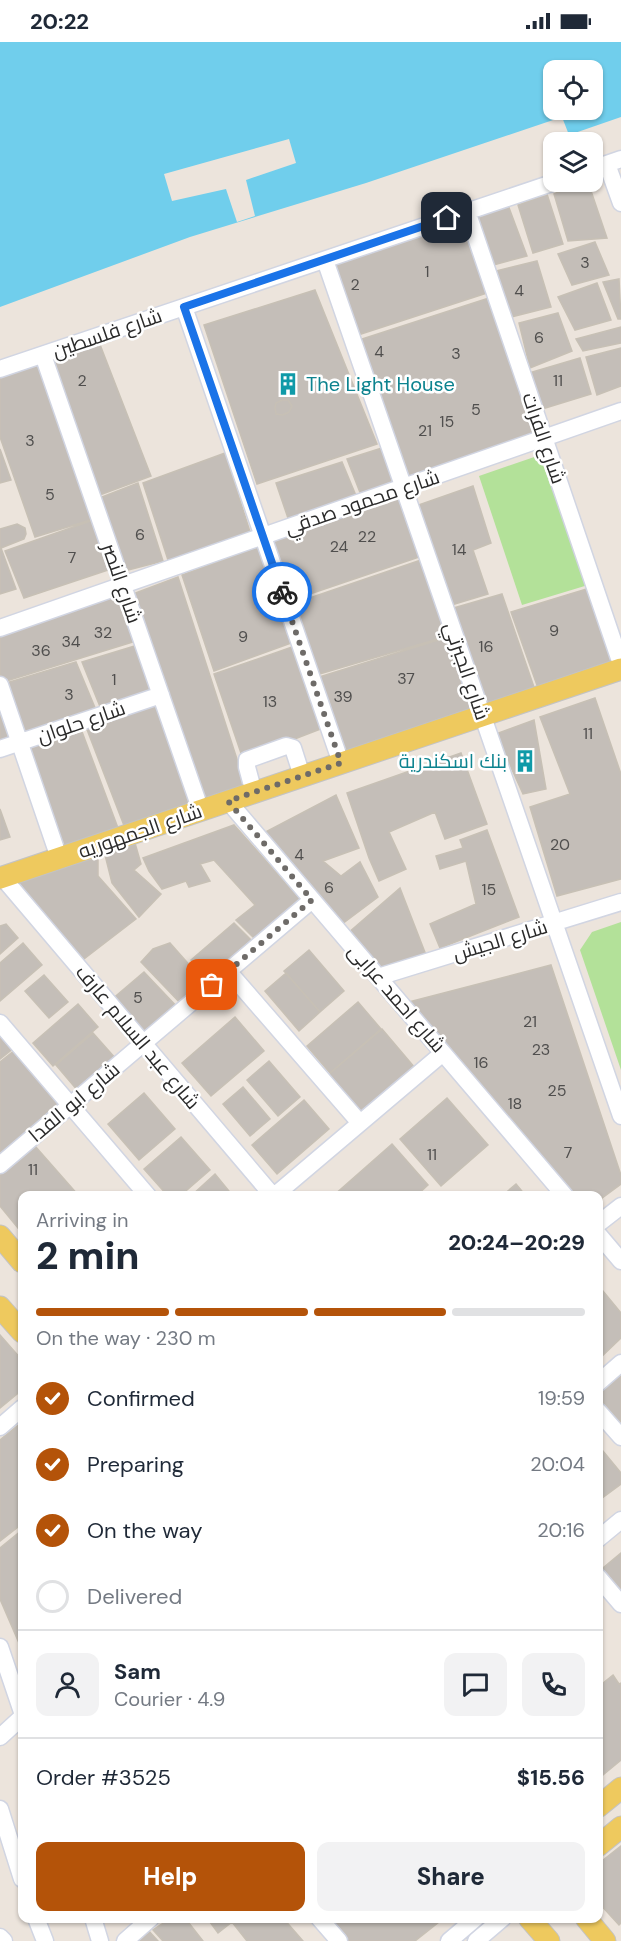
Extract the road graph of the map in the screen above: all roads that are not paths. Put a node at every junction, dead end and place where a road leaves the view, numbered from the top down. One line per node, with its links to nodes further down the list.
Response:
1 (607, 164): 3 (street)
2 (543, 186): 4 (street, شارع فلسطين)
3 (621, 203)
4 (467, 211): 5 (street, شارع فلسطين); 10 (street, شارع الفرات)
5 (325, 260): 6 (street, شارع فلسطين); 11 (street, شارع الجبرتي)
6 (184, 307): 7 (street, شارع فلسطين); 12 (street)
7 (43, 355): 8 (street, شارع فلسطين); 13 (street, شارع النصر)
8 (0, 369)
9 (621, 411): 10 (street, شارع محمود صدقي)
10 (544, 438): 11 (street, شارع محمود صدقي); 15 (street, شارع الفرات)
11 (403, 487): 12 (street, شارع محمود صدقي); 19 (street, شارع الجبرتي)
12 (263, 537): 13 (street, شارع محمود صدقي); 22 (street)
13 (123, 585): 14 (street, شارع محمود صدقي); 18 (street, شارع النصر)
14 (0, 628)
15 (621, 664)
16 (621, 669): 19 (main road, شارع الجمهوريه)
17 (0, 685): 20 (street)
18 (161, 695): 20 (street, شارع حلوان); 26 (street, شارع النصر)
19 (482, 716): 22 (main road, شارع الجمهوريه); 31 (street, شارع الجبرتي)
20 (20, 743): 21 (street, شارع حلوان); 27 (street)
21 (0, 749)
22 (341, 763): 23 (main road, شارع الجمهوريه)
23 (303, 776): 24 (main road, شارع الجمهوريه); 24 (street)
24 (254, 793): 25 (main road, شارع الجمهوريه)
25 (228, 801): 26 (main road, شارع الجمهوريه); 29 (street, شارع احمد عرابى)
26 (201, 810): 27 (main road, شارع الجمهوريه)
27 (59, 858): 28 (main road, شارع الجمهوريه)
28 (1, 878): 35 (street, شارع عبد السلام عارف)
29 (312, 900): 32 (street, شارع ابو الفدا); 33 (street, شارع احمد عرابى)
30 (621, 902): 31 (street, شارع الجيش)
31 (554, 923): 33 (street, شارع الجيش); 38 (street, شارع الجبرتي)
32 (228, 971): 35 (street, شارع ابو الفدا); 39 (street)
33 (378, 977): 36 (street, شارع احمد عرابى)
34 (0, 1023): 37 (street)
35 (143, 1043): 37 (street, شارع ابو الفدا); 42 (street, شارع عبد السلام عارف)
36 (443, 1053): 39 (street); 44 (street, شارع احمد عرابى)
37 (71, 1105): 40 (street, شارع ابو الفدا); 41 (street)
38 (621, 1116)
39 (360, 1123): 43 (street)
40 (0, 1165)
41 (144, 1191)
42 (270, 1191)
43 (280, 1191)
44 (562, 1191)
45 (621, 1206): 46 (street)
46 (603, 1220)
47 (0, 1236): 49 (main road)
48 (603, 1240): 50 (street)
49 (13, 1257)
50 (621, 1261)
51 (0, 1307): 52 (main road)
52 (18, 1327)
53 (621, 1363): 54 (street)
54 (603, 1379)
55 (18, 1411): 57 (street)
56 (603, 1417): 58 (street)
57 (0, 1427)
58 (621, 1437)
59 (621, 1520): 60 (street)
60 (603, 1535)
61 (603, 1583): 62 (street)
62 (621, 1604)
63 (0, 1647): 64 (street)
64 (18, 1700)
65 (18, 1721): 66 (street)
66 (0, 1737)
67 (621, 1788): 68 (main road)
68 (603, 1803)
69 (0, 1809): 72 (street)
70 (621, 1827): 71 (main road)
71 (603, 1842)
72 (18, 1867)
73 (38, 1923): 83 (street)
74 (95, 1923): 84 (street)
75 (146, 1923): 85 (street)
76 (324, 1923): 86 (street)
77 (470, 1923): 87 (street)
78 (497, 1923): 88 (street)
79 (534, 1923): 89 (main road)
80 (590, 1923): 90 (main road)
81 (0, 1936): 82 (street)
82 (4, 1941)
83 (45, 1941)
84 (100, 1941)
85 (125, 1941)
86 (339, 1941)
87 (449, 1941)
88 (476, 1941)
89 (549, 1941)
90 (605, 1941)

